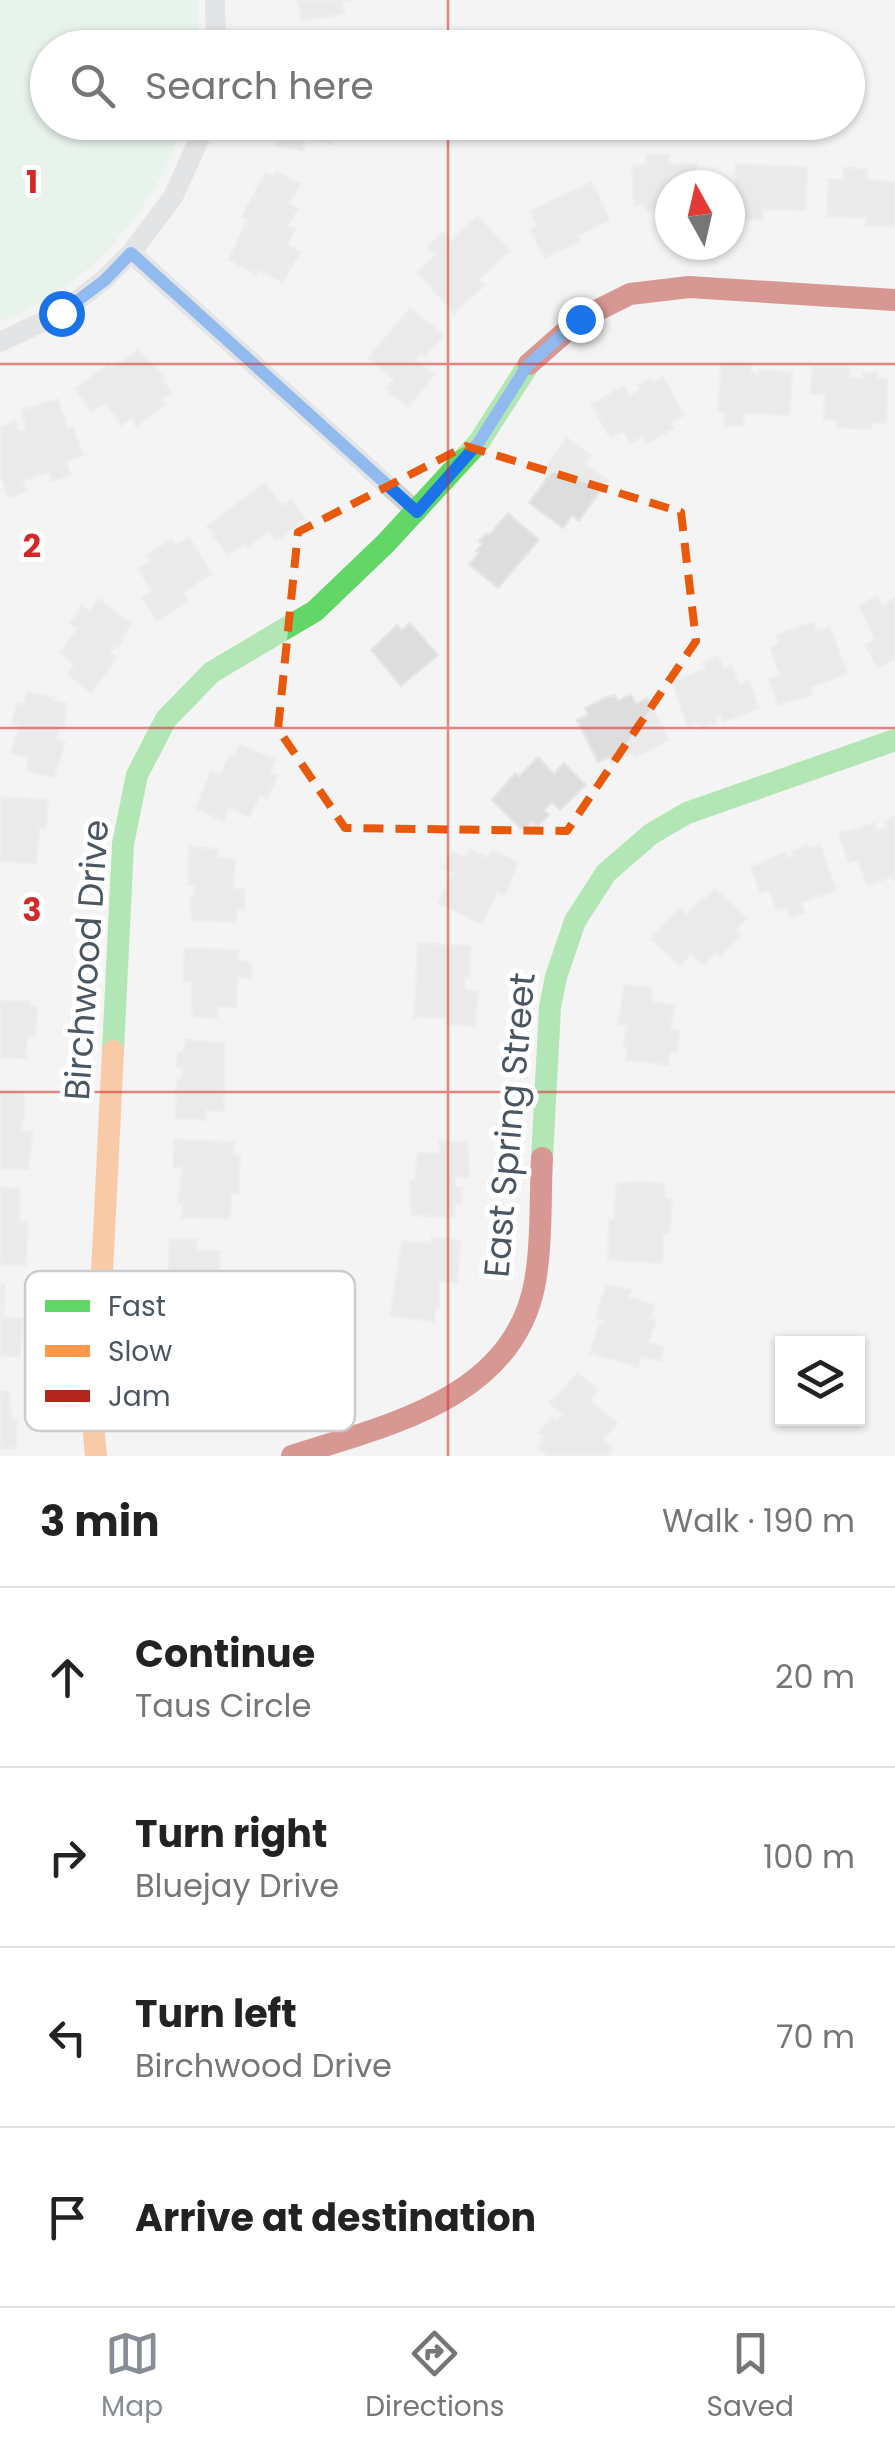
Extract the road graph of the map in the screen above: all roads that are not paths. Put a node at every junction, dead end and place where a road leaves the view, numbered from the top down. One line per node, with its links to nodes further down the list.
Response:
1 (214, 0): 2 (street)
2 (215, 30)
3 (199, 140): 4 (street)
4 (131, 253): 6 (street); 7 (street)
5 (895, 300): 7 (street, Birchwood Drive)
6 (0, 342)
7 (417, 512): 9 (street, Birchwood Drive)
8 (895, 740): 12 (street, East Spring Street)
9 (102, 1271)
10 (95, 1431): 11 (street, Birchwood Drive)
11 (96, 1456)
12 (292, 1456)

